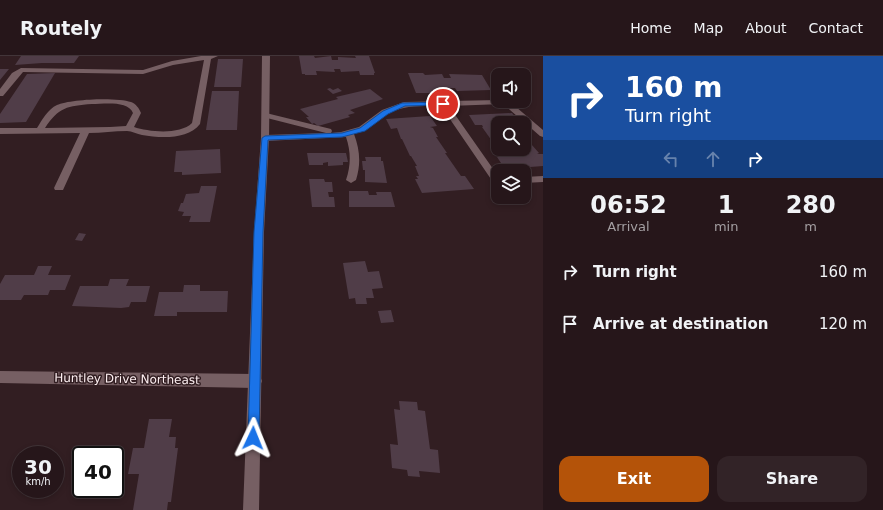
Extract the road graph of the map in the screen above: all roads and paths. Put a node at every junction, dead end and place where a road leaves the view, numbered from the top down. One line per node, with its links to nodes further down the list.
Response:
1 (266, 56): 5 (street)
2 (211, 57): 3 (street); 7 (street)
3 (0, 94)
4 (443, 104): 11 (street); 12 (street); 15 (street)
5 (266, 115): 6 (street); 14 (street)
6 (304, 125): 11 (street); 13 (street)
7 (129, 128): 8 (street); 10 (street)
8 (86, 130): 10 (street); 19 (street)
9 (0, 131): 10 (street)
10 (39, 131)
11 (346, 134): 13 (street); 17 (street)
12 (543, 134)
13 (304, 137): 14 (street)
14 (265, 138): 21 (street)
15 (491, 173)
16 (543, 179): 18 (street)
17 (351, 180)
18 (531, 180)
19 (59, 188)
20 (0, 377): 21 (street, Huntley Drive Northeast)
21 (255, 381): 22 (street)
22 (251, 510)

